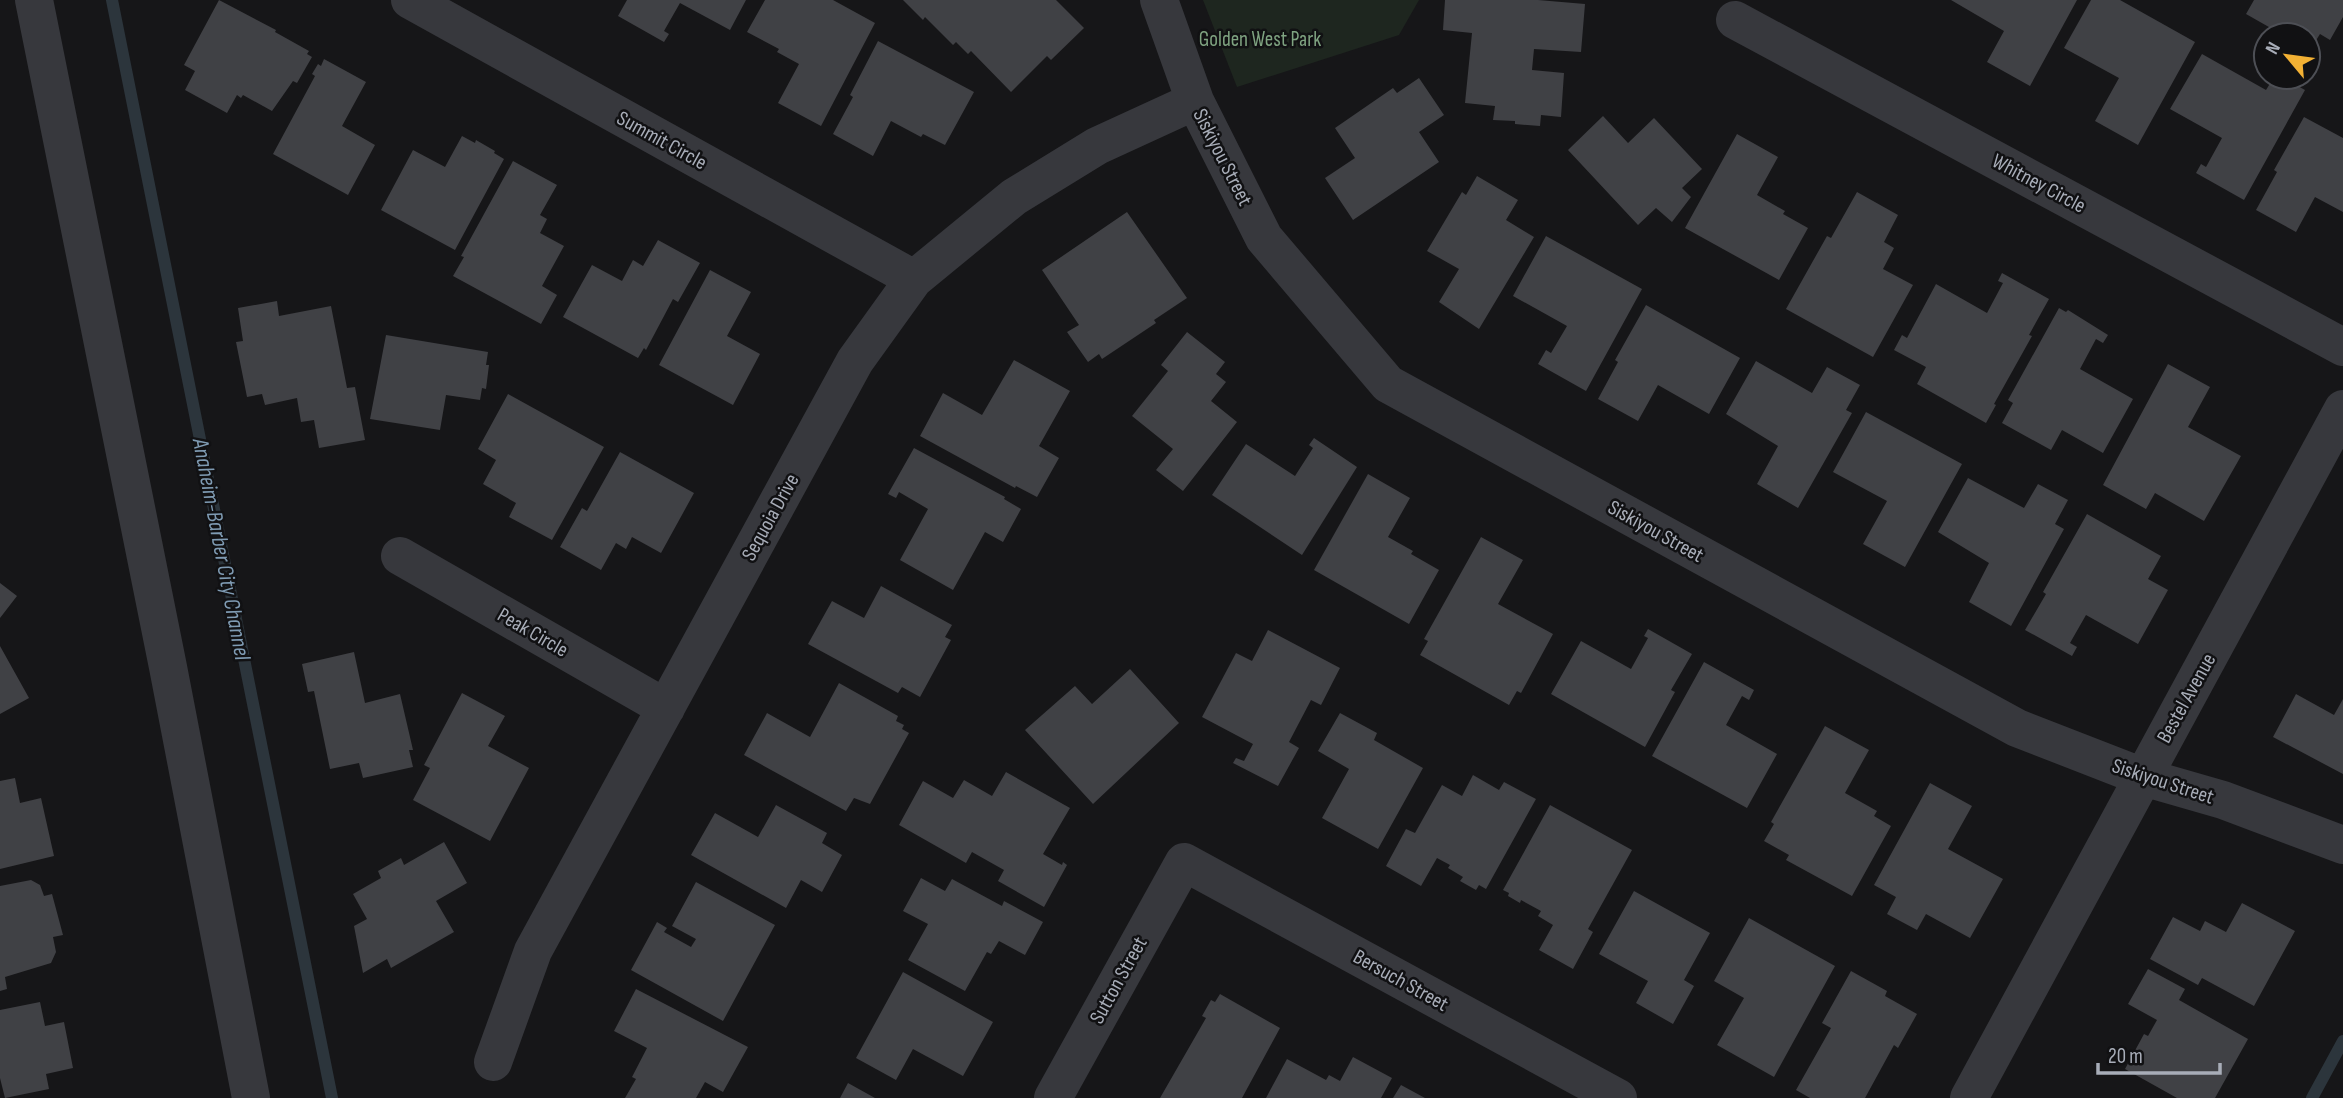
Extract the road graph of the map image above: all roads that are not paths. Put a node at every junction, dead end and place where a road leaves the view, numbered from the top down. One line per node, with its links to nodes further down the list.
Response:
1 (34, 0): 15 (street)
2 (410, 0): 6 (street, Summit Circle)
3 (1159, 0): 5 (street, Siskiyou Street)
4 (1735, 20): 7 (street, Whitney Circle)
5 (1195, 102): 6 (street, Sequoia Drive); 11 (street, Siskiyou Street)
6 (914, 279): 10 (street, Sequoia Drive)
7 (2343, 347)
8 (2343, 409): 11 (street, Bestel Avenue)
9 (400, 556): 10 (street, Peak Circle)
10 (666, 708): 14 (street, Sequoia Drive)
11 (2143, 777): 12 (street, Siskiyou Street); 18 (street, Bestel Avenue)
12 (2343, 845)
13 (1184, 862): 16 (street, Sutton Street); 17 (street, Bersuch Street)
14 (493, 1062)
15 (251, 1098)
16 (1053, 1098)
17 (1618, 1098)
18 (1969, 1098)

